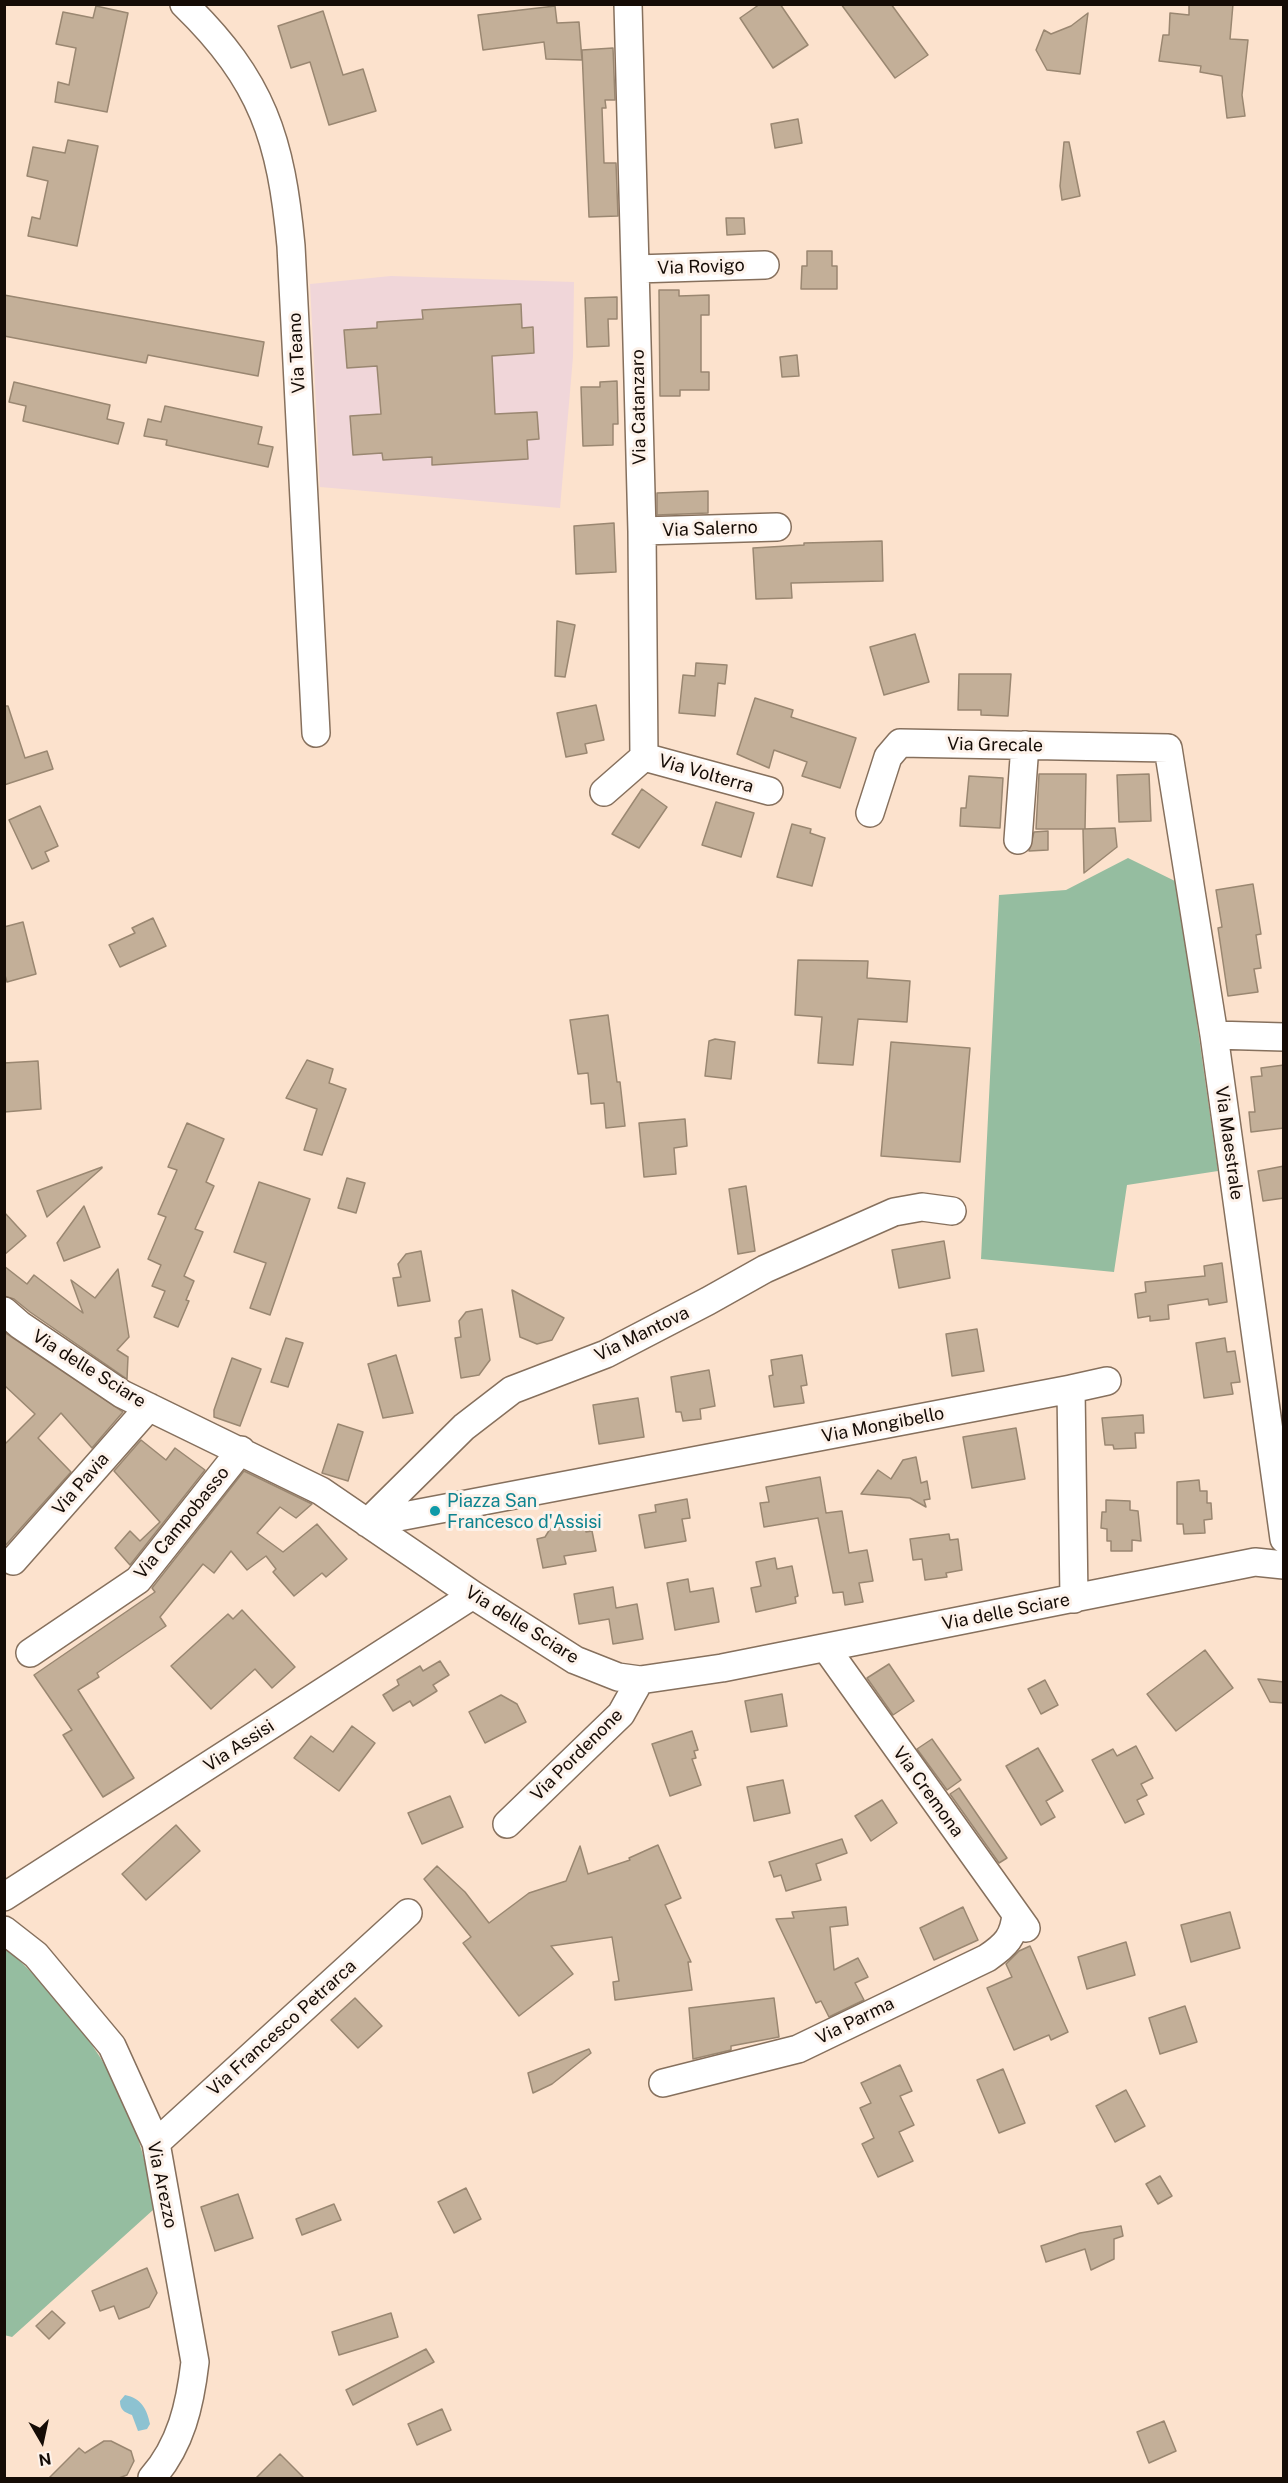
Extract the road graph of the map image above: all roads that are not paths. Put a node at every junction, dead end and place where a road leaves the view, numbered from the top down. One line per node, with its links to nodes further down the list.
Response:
1 (184, 4): 7 (street, Via Teano)
2 (628, 4): 4 (street, Via Catanzaro)
3 (765, 266): 4 (street, Via Rovigo)
4 (636, 269): 6 (street, Via Catanzaro)
5 (777, 527): 6 (street, Via Salerno)
6 (642, 531): 10 (street, Via Catanzaro)
7 (316, 733)
8 (1025, 745): 9 (street, Via Grecale); 13 (street, Via Grecale); 14 (street)
9 (1168, 748): 15 (street, Via Maestrale)
10 (644, 757): 11 (street, Via Volterra); 12 (street)
11 (769, 791)
12 (604, 792)
13 (870, 813)
14 (1018, 840)
15 (1214, 1035): 16 (street); 24 (street, Via Maestrale)
16 (1284, 1037)
17 (952, 1211): 23 (street, Via Mantova)
18 (4, 1311): 21 (street, Via delle Sciare)
19 (1107, 1382): 20 (street, Via Mongibello)
20 (1071, 1389): 23 (street, Via Mongibello); 28 (street)
21 (149, 1407): 22 (street, Via delle Sciare); 25 (street, Via Pavia)
22 (241, 1450): 23 (street, Via delle Sciare); 30 (street, Via Campobasso)
23 (367, 1523): 27 (street, Via delle Sciare)
24 (1284, 1539)
25 (13, 1561)
26 (1284, 1565): 28 (street, Via delle Sciare)
27 (473, 1595): 31 (street, Via delle Sciare); 33 (street, Via Assisi)
28 (1074, 1599): 29 (street, Via delle Sciare)
29 (825, 1648): 31 (street, Via delle Sciare); 35 (street, Via Cremona)
30 (30, 1653)
31 (640, 1680): 32 (street, Via Pordenone)
32 (507, 1824)
33 (4, 1897)
34 (408, 1913): 38 (street, Via Francesco Petrarca)
35 (1023, 1925): 37 (street, Via Parma)
36 (4, 1930): 38 (street, Via Arezzo)
37 (663, 2083)
38 (156, 2143): 39 (street, Via Arezzo)
39 (152, 2478)

